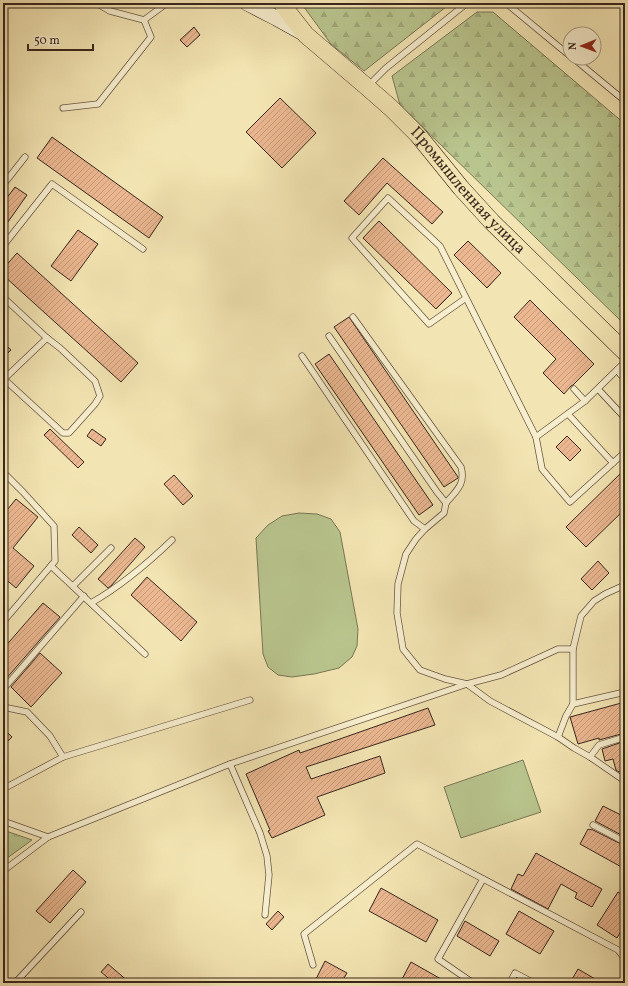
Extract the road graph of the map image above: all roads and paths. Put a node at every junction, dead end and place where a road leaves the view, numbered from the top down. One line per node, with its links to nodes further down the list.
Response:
1 (96, 3): 7 (lane)
2 (167, 3): 7 (lane)
3 (247, 3): 8 (street)
4 (282, 3): 8 (main road, Промышленная улица)
5 (467, 3): 11 (lane)
6 (506, 3): 9 (lane)
7 (144, 20): 13 (lane)
8 (306, 35): 11 (main road, Промышленная улица)
9 (562, 49)
10 (583, 66): 12 (lane)
11 (367, 87): 23 (main road, Промышленная улица)
12 (625, 101)
13 (63, 108)
14 (25, 158): 15 (lane)
15 (3, 185)
16 (3, 246): 17 (lane)
17 (143, 249)
18 (3, 297): 22 (lane)
19 (466, 298): 19 (lane); 34 (lane)
20 (353, 317): 38 (lane)
21 (329, 336): 38 (lane)
22 (47, 338): 27 (lane); 27 (lane)
23 (625, 352)
24 (302, 356): 39 (lane)
25 (625, 362): 30 (lane)
26 (620, 374): 28 (lane)
27 (3, 380)
28 (625, 380)
29 (574, 389): 31 (lane)
30 (598, 389): 31 (lane); 33 (lane)
31 (585, 401): 32 (lane)
32 (568, 414): 34 (lane); 36 (lane)
33 (625, 418)
34 (536, 437): 36 (lane)
35 (625, 452): 36 (lane)
36 (613, 462)
37 (3, 472): 42 (lane)
38 (446, 503): 39 (lane)
39 (425, 529): 50 (lane)
40 (172, 540): 46 (lane)
41 (111, 548): 44 (lane)
42 (52, 566): 44 (lane); 47 (lane)
43 (625, 585): 48 (lane)
44 (73, 586): 45 (lane)
45 (84, 596): 46 (lane); 51 (lane)
46 (91, 603): 49 (lane)
47 (4, 620)
48 (572, 649): 50 (lane); 54 (lane)
49 (145, 654)
50 (467, 684): 56 (lane); 60 (lane)
51 (3, 687)
52 (625, 692): 54 (lane)
53 (250, 700): 58 (lane)
54 (574, 704): 56 (lane)
55 (3, 707): 58 (lane)
56 (558, 737): 59 (lane)
57 (625, 738): 59 (lane)
58 (63, 757): 62 (lane)
59 (590, 757): 61 (lane)
60 (230, 764): 65 (lane); 70 (lane)
61 (625, 781)
62 (3, 789)
63 (3, 821): 65 (lane)
64 (593, 825): 66 (lane)
65 (48, 837): 67 (lane)
66 (625, 842)
67 (3, 871)
68 (483, 879): 71 (lane); 72 (lane); 74 (lane)
69 (81, 912): 73 (lane)
70 (264, 915)
71 (625, 959)
72 (314, 964)
73 (15, 983)
74 (473, 983)
75 (510, 983): 76 (lane)
76 (534, 983)

